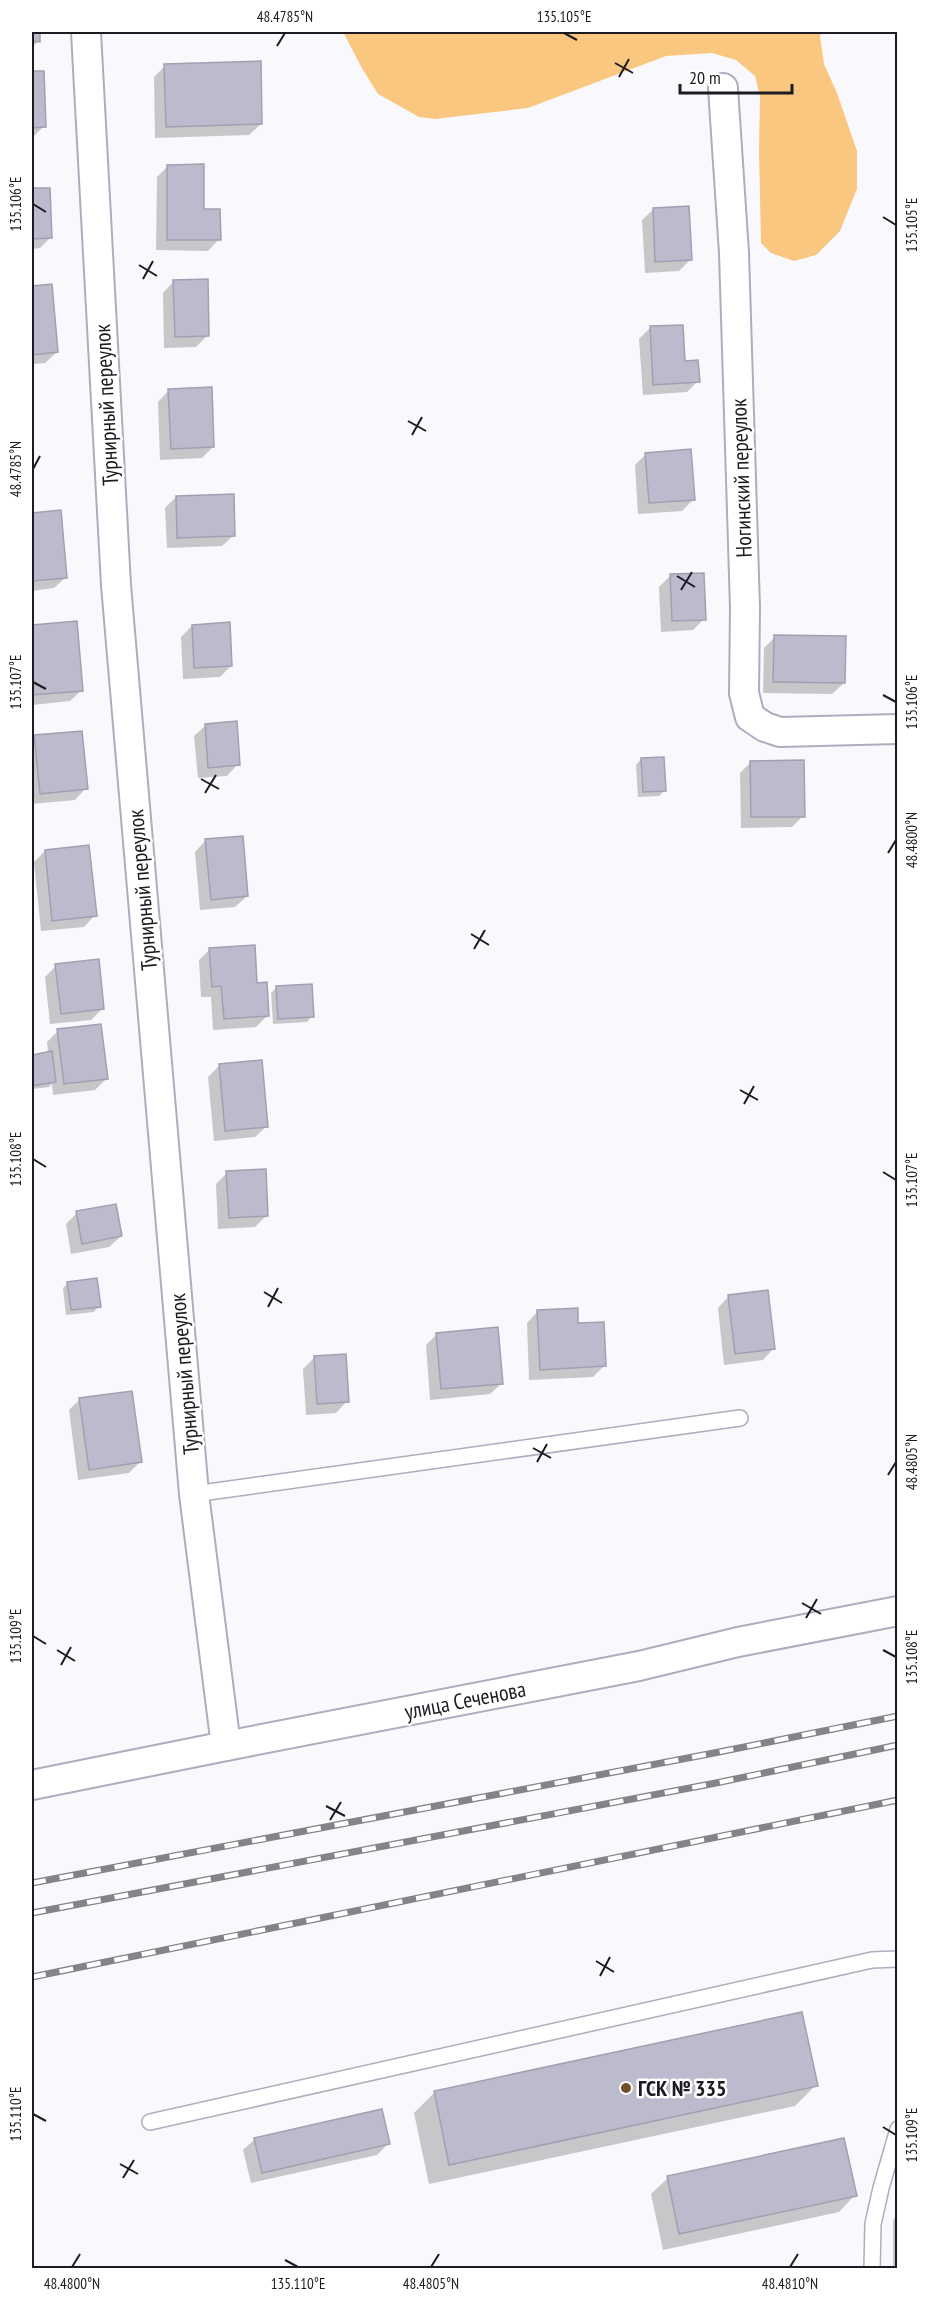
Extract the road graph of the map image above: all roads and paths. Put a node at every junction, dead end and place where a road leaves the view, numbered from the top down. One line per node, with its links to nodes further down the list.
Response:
1 (86, 32): 5 (street, Турнирный переулок)
2 (723, 88): 3 (street, Ногинский переулок)
3 (897, 729)
4 (740, 1418): 5 (lane)
5 (194, 1494): 7 (street, Турнирный переулок)
6 (897, 1611): 7 (street, улица Сеченова)
7 (226, 1746): 8 (street, улица Сеченова)
8 (32, 1785)
9 (897, 1959): 10 (lane)
10 (150, 2122)
11 (897, 2129): 12 (lane)
12 (872, 2268)

